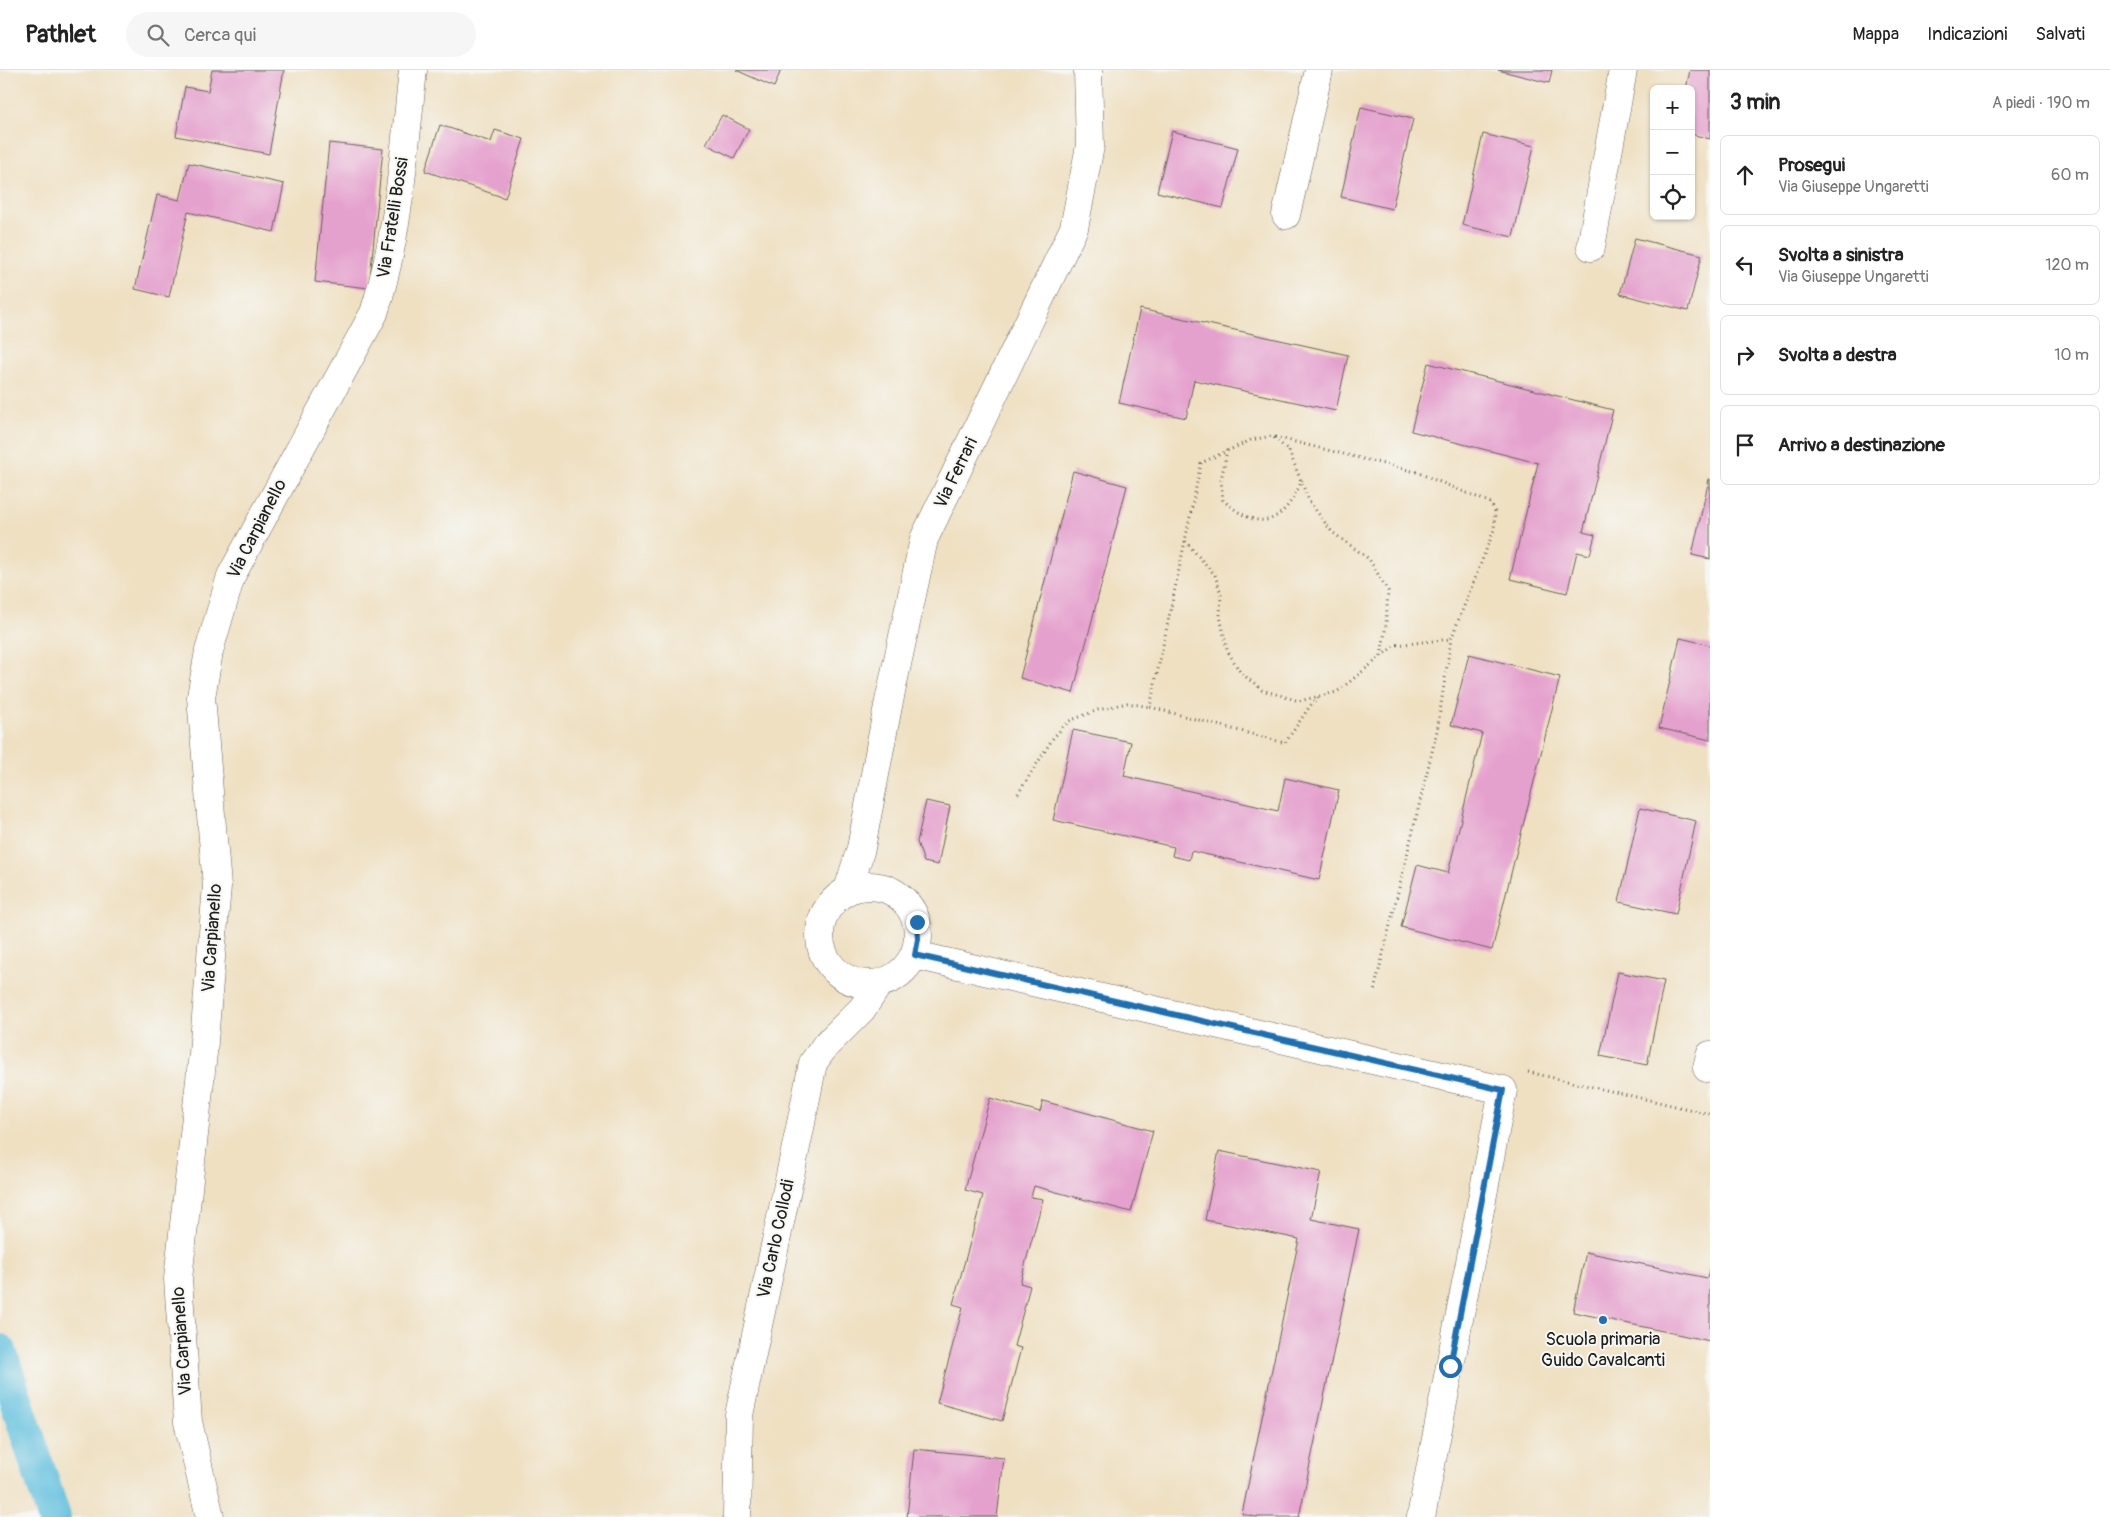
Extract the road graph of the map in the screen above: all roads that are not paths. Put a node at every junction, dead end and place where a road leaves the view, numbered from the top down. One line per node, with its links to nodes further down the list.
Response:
1 (413, 70): 7 (street, Via Fratelli Bossi)
2 (1088, 70): 8 (street, Via Ferrari)
3 (1319, 70): 5 (street)
4 (1623, 70): 6 (street)
5 (1286, 215)
6 (1591, 247)
7 (334, 384): 11 (street, Via Carpianello)
8 (848, 890): 9 (street); 10 (street)
9 (915, 955): 10 (street); 13 (street)
10 (878, 985): 12 (street, Via Carlo Collodi)
11 (210, 1517)
12 (737, 1517)
13 (1421, 1517)

